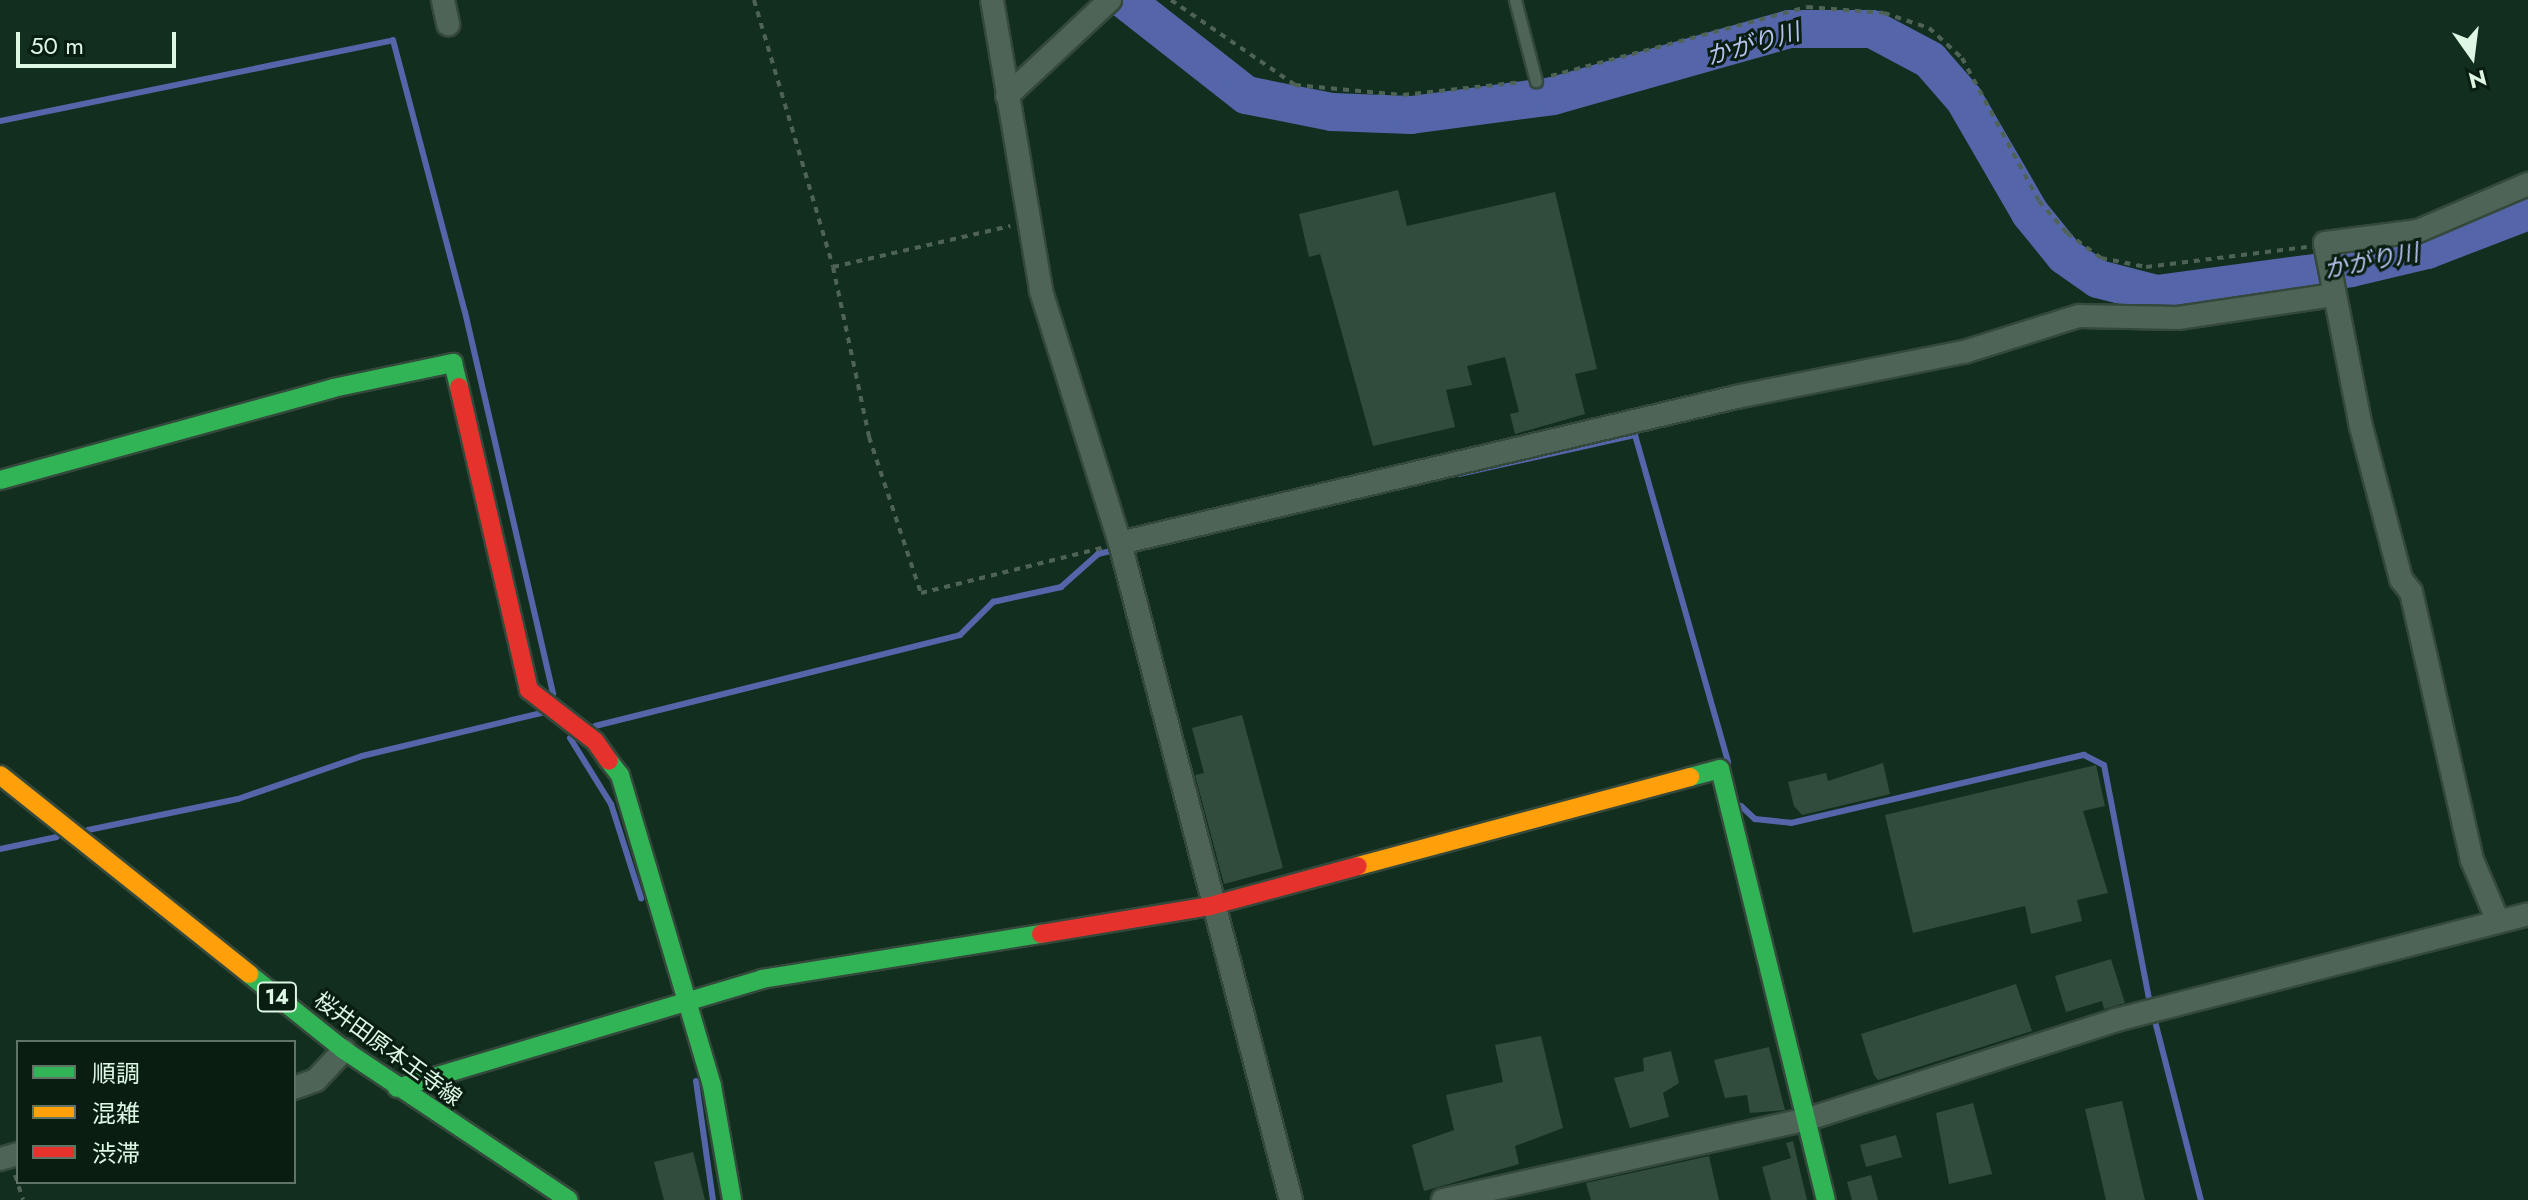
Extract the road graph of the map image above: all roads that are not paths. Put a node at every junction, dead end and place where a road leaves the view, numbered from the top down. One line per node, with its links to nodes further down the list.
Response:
1 (443, 0): 5 (street)
2 (992, 0): 7 (street)
3 (1515, 0): 6 (lane)
4 (1108, 3): 7 (street)
5 (448, 24)
6 (1536, 81)
7 (1007, 96): 11 (street)
8 (2528, 184): 9 (street)
9 (2334, 295): 11 (street); 15 (street)
10 (0, 480): 16 (street)
11 (1120, 543): 13 (street)
12 (0, 775): 17 (street, 桜井田原本王寺線 / 14)
13 (1210, 906): 16 (street); 20 (street); 24 (street)
14 (2528, 914): 15 (street)
15 (2498, 921): 20 (street)
16 (689, 1003): 19 (street); 23 (street)
17 (344, 1050): 18 (street); 19 (street, 桜井田原本王寺線 / 14)
18 (296, 1087)
19 (397, 1088): 22 (street, 桜井田原本王寺線 / 14)
20 (1805, 1120): 21 (street); 25 (street)
21 (1457, 1199)
22 (569, 1200)
23 (732, 1200)
24 (1291, 1200)
25 (1826, 1200)

